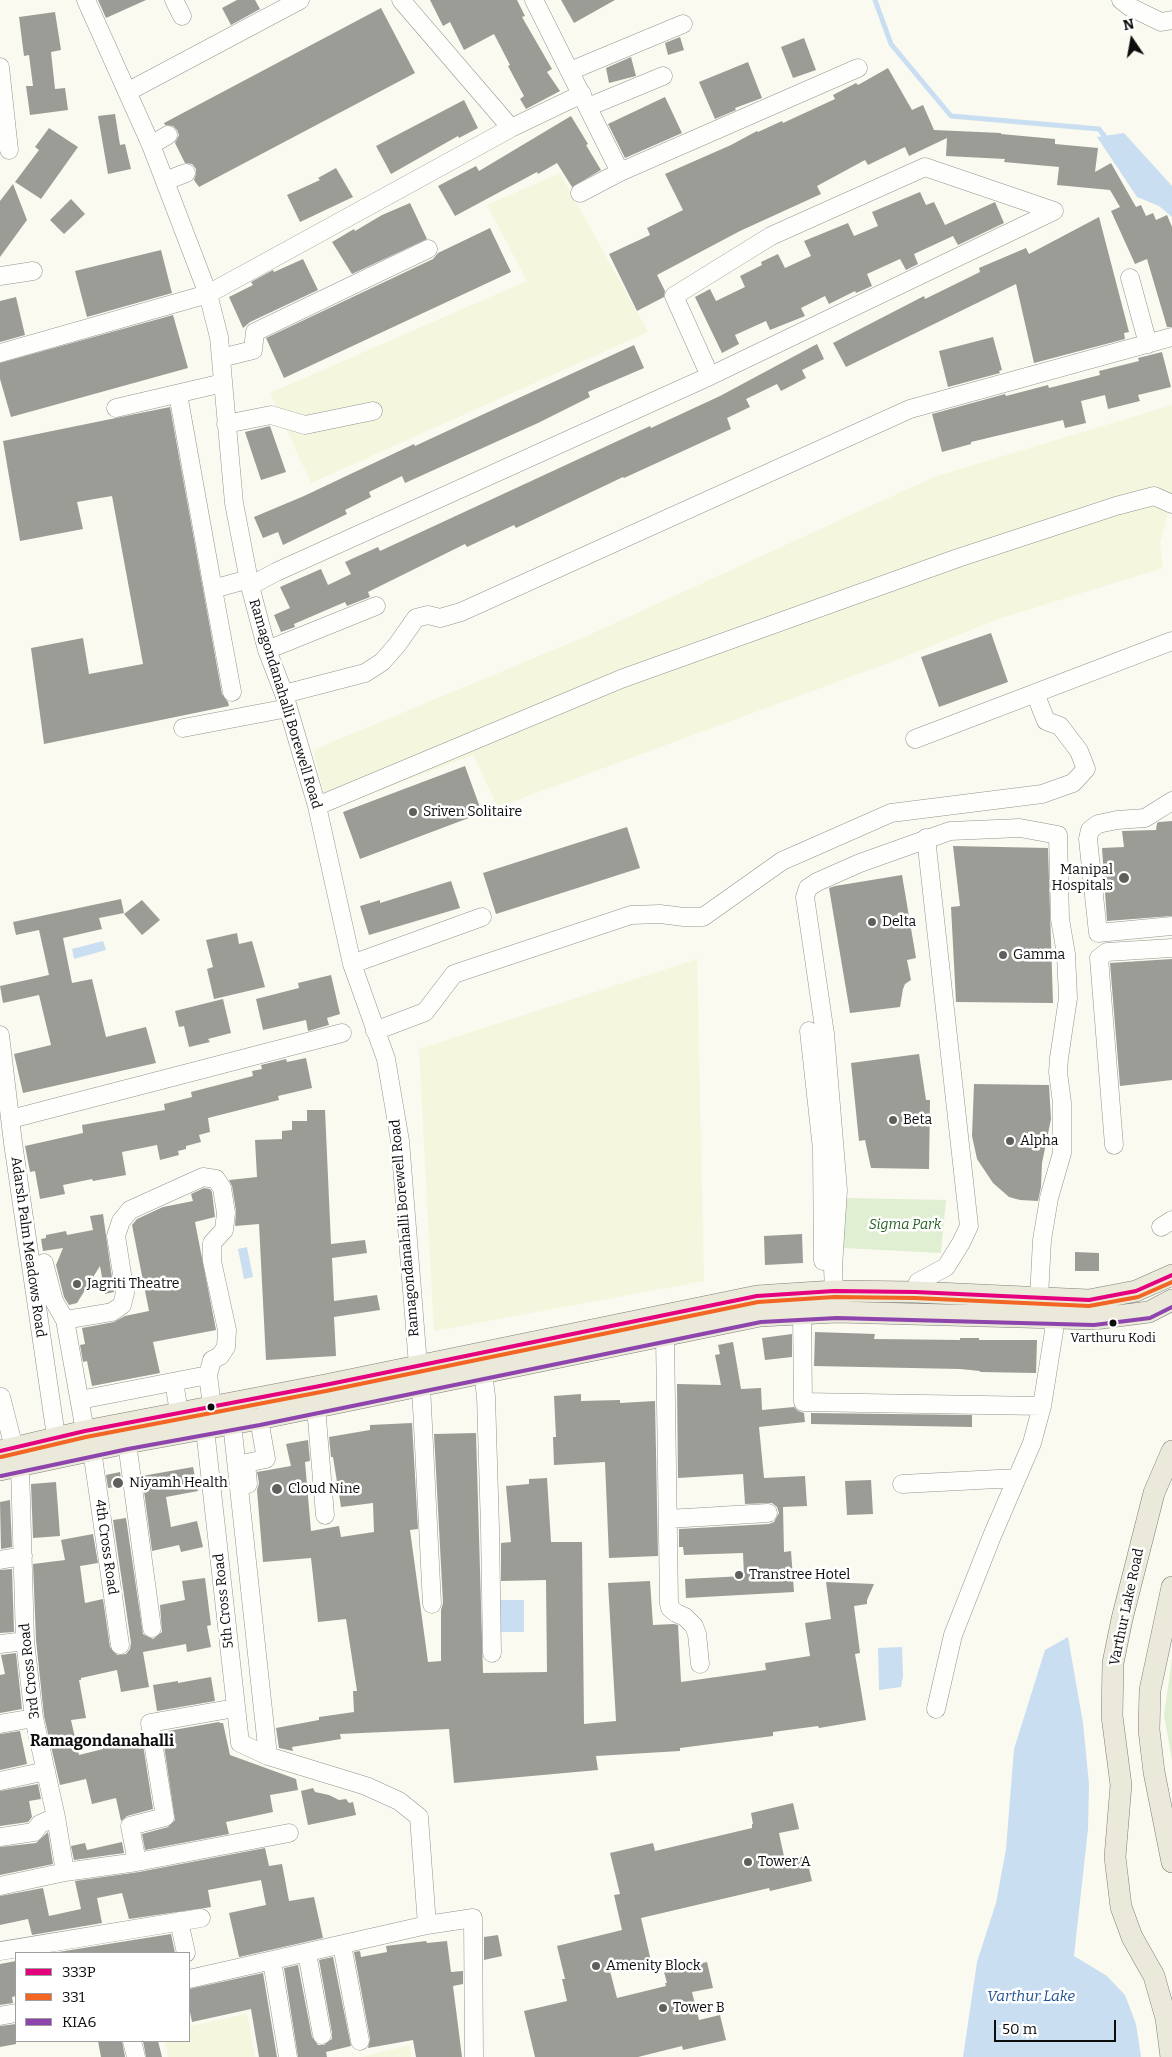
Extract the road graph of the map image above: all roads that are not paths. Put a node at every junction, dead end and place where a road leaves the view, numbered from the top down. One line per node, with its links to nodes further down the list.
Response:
1 (86, 0): 12 (street, Ramagondanahalli Borewell Road)
2 (300, 0): 12 (street)
3 (401, 0): 14 (street)
4 (534, 0): 10 (street)
5 (1121, 0): 6 (street)
6 (1172, 20)
7 (684, 24): 10 (street)
8 (0, 67): 17 (street)
9 (858, 68): 19 (street)
10 (570, 70): 13 (street)
11 (662, 76): 13 (street)
12 (127, 92): 16 (street, Ramagondanahalli Borewell Road)
13 (585, 100): 14 (street); 19 (street)
14 (511, 128): 26 (street)
15 (168, 135): 16 (street)
16 (151, 145): 20 (street, Ramagondanahalli Borewell Road)
17 (9, 150)
18 (186, 172): 20 (street)
19 (620, 172): 21 (street)
20 (165, 181): 26 (street, Ramagondanahalli Borewell Road)
21 (580, 193)
22 (428, 249): 30 (street)
23 (33, 271): 24 (street)
24 (0, 276)
25 (1130, 278): 28 (street)
26 (208, 294): 29 (street); 30 (street, Ramagondanahalli Borewell Road)
27 (1172, 337): 28 (street)
28 (1148, 344): 45 (street)
29 (0, 353)
30 (221, 358): 32 (street, Ramagondanahalli Borewell Road)
31 (710, 376): 31 (street); 38 (street)
32 (223, 383): 33 (street); 36 (street, Ramagondanahalli Borewell Road)
33 (178, 394): 34 (street); 39 (street)
34 (116, 408)
35 (373, 411): 36 (street)
36 (226, 424): 38 (street, Ramagondanahalli Borewell Road)
37 (1172, 504): 49 (street)
38 (249, 583): 39 (street); 42 (street, Ramagondanahalli Borewell Road)
39 (213, 588): 43 (street)
40 (376, 606): 42 (street)
41 (1172, 641): 44 (street)
42 (267, 650): 45 (street, Ramagondanahalli Borewell Road)
43 (232, 692)
44 (1035, 693): 47 (street); 55 (street)
45 (286, 701): 46 (street); 49 (street, Ramagondanahalli Borewell Road)
46 (183, 728)
47 (915, 739)
48 (1172, 801): 52 (street)
49 (317, 806): 54 (street, Ramagondanahalli Borewell Road)
50 (926, 838): 63 (street); 64 (street); 65 (street)
51 (482, 917): 54 (street)
52 (1172, 926)
53 (1172, 948): 60 (street)
54 (352, 964): 55 (street, Ramagondanahalli Borewell Road)
55 (375, 1031): 75 (street, Ramagondanahalli Borewell Road)
56 (809, 1031): 64 (street)
57 (342, 1033): 59 (street)
58 (0, 1035): 59 (street, Adarsh Palm Meadows Road)
59 (5, 1124): 88 (street, Adarsh Palm Meadows Road)
60 (1114, 1145)
61 (44, 1263): 71 (street, 4th Cross Road)
62 (1172, 1274): 65 (main road)
63 (918, 1282)
64 (829, 1291): 65 (main road); 75 (main road)
65 (1039, 1297)
66 (1172, 1300): 67 (main road)
67 (1149, 1312): 69 (main road); 70 (main road)
68 (802, 1314): 69 (main road); 72 (main road); 80 (street)
69 (1052, 1319): 80 (street)
70 (1172, 1319)
71 (65, 1320): 74 (street); 78 (street, 4th Cross Road)
72 (665, 1336): 73 (main road); 95 (street)
73 (483, 1373): 75 (main road); 105 (street)
74 (208, 1375): 76 (street); 79 (street)
75 (420, 1376): 79 (main road); 81 (main road); 100 (street, Ramagondanahalli Borewell Road)
76 (174, 1382): 78 (street); 82 (street)
77 (1, 1397): 90 (street, 3rd Cross Road)
78 (80, 1400): 86 (street, 4th Cross Road)
79 (212, 1406): 82 (main road)
80 (1042, 1406): 91 (street)
81 (316, 1407): 83 (main road); 94 (street)
82 (179, 1412): 86 (main road)
83 (259, 1419): 84 (main road); 98 (street)
84 (232, 1423): 85 (main road); 98 (street, 5th Cross Road)
85 (205, 1429): 87 (main road); 107 (street, 5th Cross Road)
86 (88, 1441): 87 (main road); 88 (main road); 104 (street, 4th Cross Road)
87 (127, 1443): 101 (street)
88 (55, 1449): 90 (main road)
89 (1172, 1451): 138 (main road, Varthur Lake Road)
90 (9, 1455): 96 (street, 3rd Cross Road)
91 (1017, 1478): 92 (street); 108 (street)
92 (902, 1484)
93 (768, 1513): 95 (street)
94 (325, 1515)
95 (668, 1519): 106 (street)
96 (22, 1556): 97 (street); 102 (street, 3rd Cross Road)
97 (0, 1560)
98 (247, 1564): 111 (street, 5th Cross Road)
99 (1172, 1587): 118 (main road)
100 (432, 1604)
101 (152, 1628)
102 (25, 1642): 103 (street); 109 (street, 3rd Cross Road)
103 (0, 1644)
104 (120, 1645)
105 (492, 1654)
106 (700, 1664)
107 (235, 1708): 111 (street, 5th Cross Road); 117 (street)
108 (936, 1709)
109 (34, 1718): 110 (street); 112 (street, 3rd Cross Road)
110 (0, 1724)
111 (268, 1756): 123 (street, 5th Cross Road)
112 (46, 1771): 113 (street); 114 (street, 3rd Cross Road)
113 (0, 1781)
114 (56, 1817): 116 (street); 119 (street, 3rd Cross Road)
115 (289, 1833): 117 (street)
116 (0, 1837)
117 (137, 1862): 119 (street)
118 (1172, 1862)
119 (64, 1872): 120 (street)
120 (0, 1886)
121 (201, 1918): 122 (street)
122 (179, 1922): 125 (street); 126 (street)
123 (428, 1925): 124 (street); 137 (street)
124 (342, 1944): 127 (street); 133 (street)
125 (0, 1951)
126 (186, 1952)
127 (307, 1952): 128 (street); 132 (street)
128 (272, 1960): 129 (street); 136 (street)
129 (190, 1975)
130 (15, 2013): 131 (street)
131 (0, 2016)
132 (322, 2035)
133 (360, 2041)
134 (132, 2042): 135 (street)
135 (136, 2057)
136 (288, 2057)
137 (474, 2057)
138 (1170, 2057)

